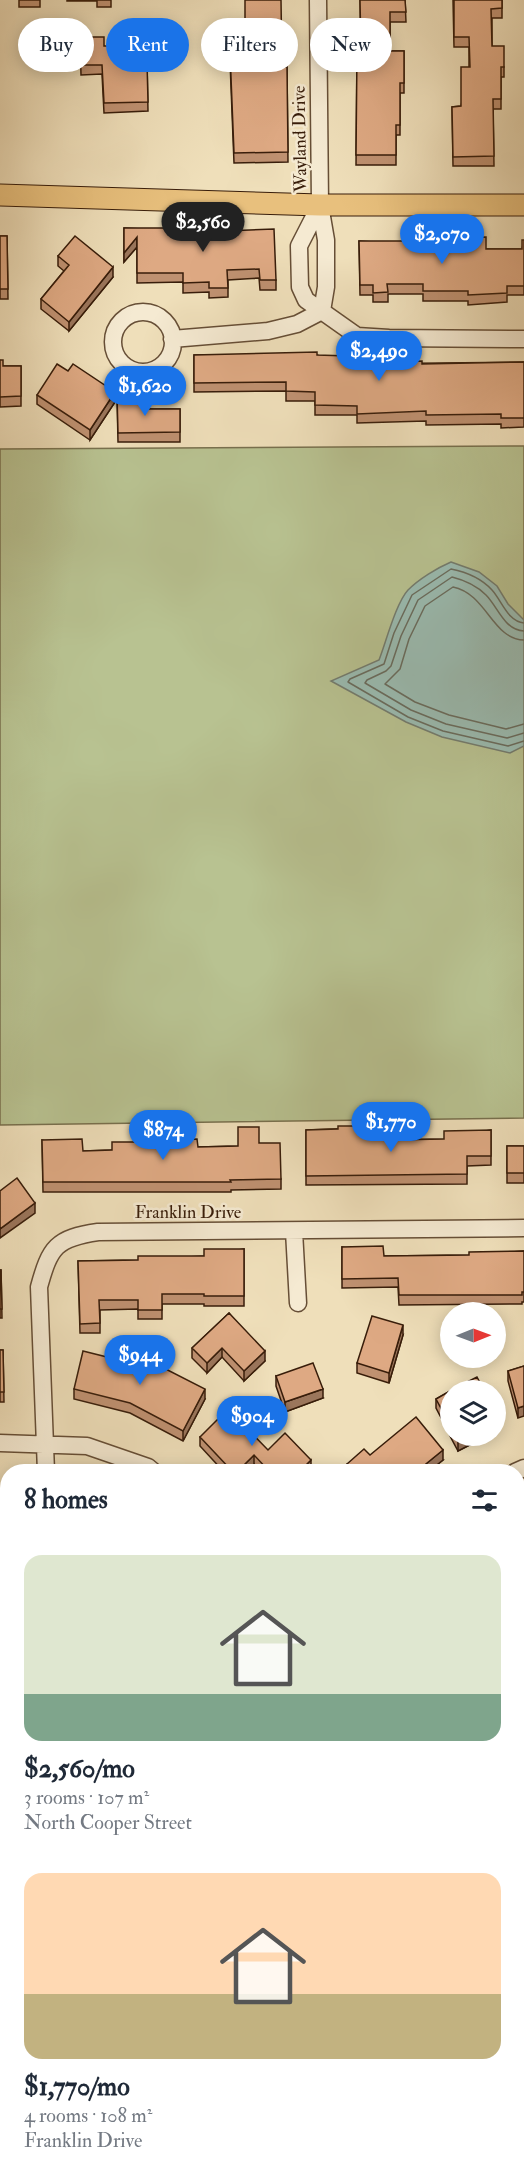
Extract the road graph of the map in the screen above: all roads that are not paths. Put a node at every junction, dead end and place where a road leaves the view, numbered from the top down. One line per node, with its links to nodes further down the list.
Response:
1 (318, 0): 3 (street, Wayland Drive)
2 (0, 195): 3 (main road)
3 (320, 205): 4 (main road); 5 (street, Wayland Drive); 5 (street)
4 (524, 205)
5 (322, 311): 6 (street); 7 (street)
6 (172, 339)
7 (524, 339)
8 (524, 1228): 9 (street, Franklin Drive)
9 (294, 1231): 10 (street); 12 (street, Franklin Drive)
10 (298, 1303)
11 (0, 1443): 12 (street)
12 (45, 1443): 13 (street, Franklin Drive); 14 (street)
13 (46, 1464)
14 (139, 1464)

